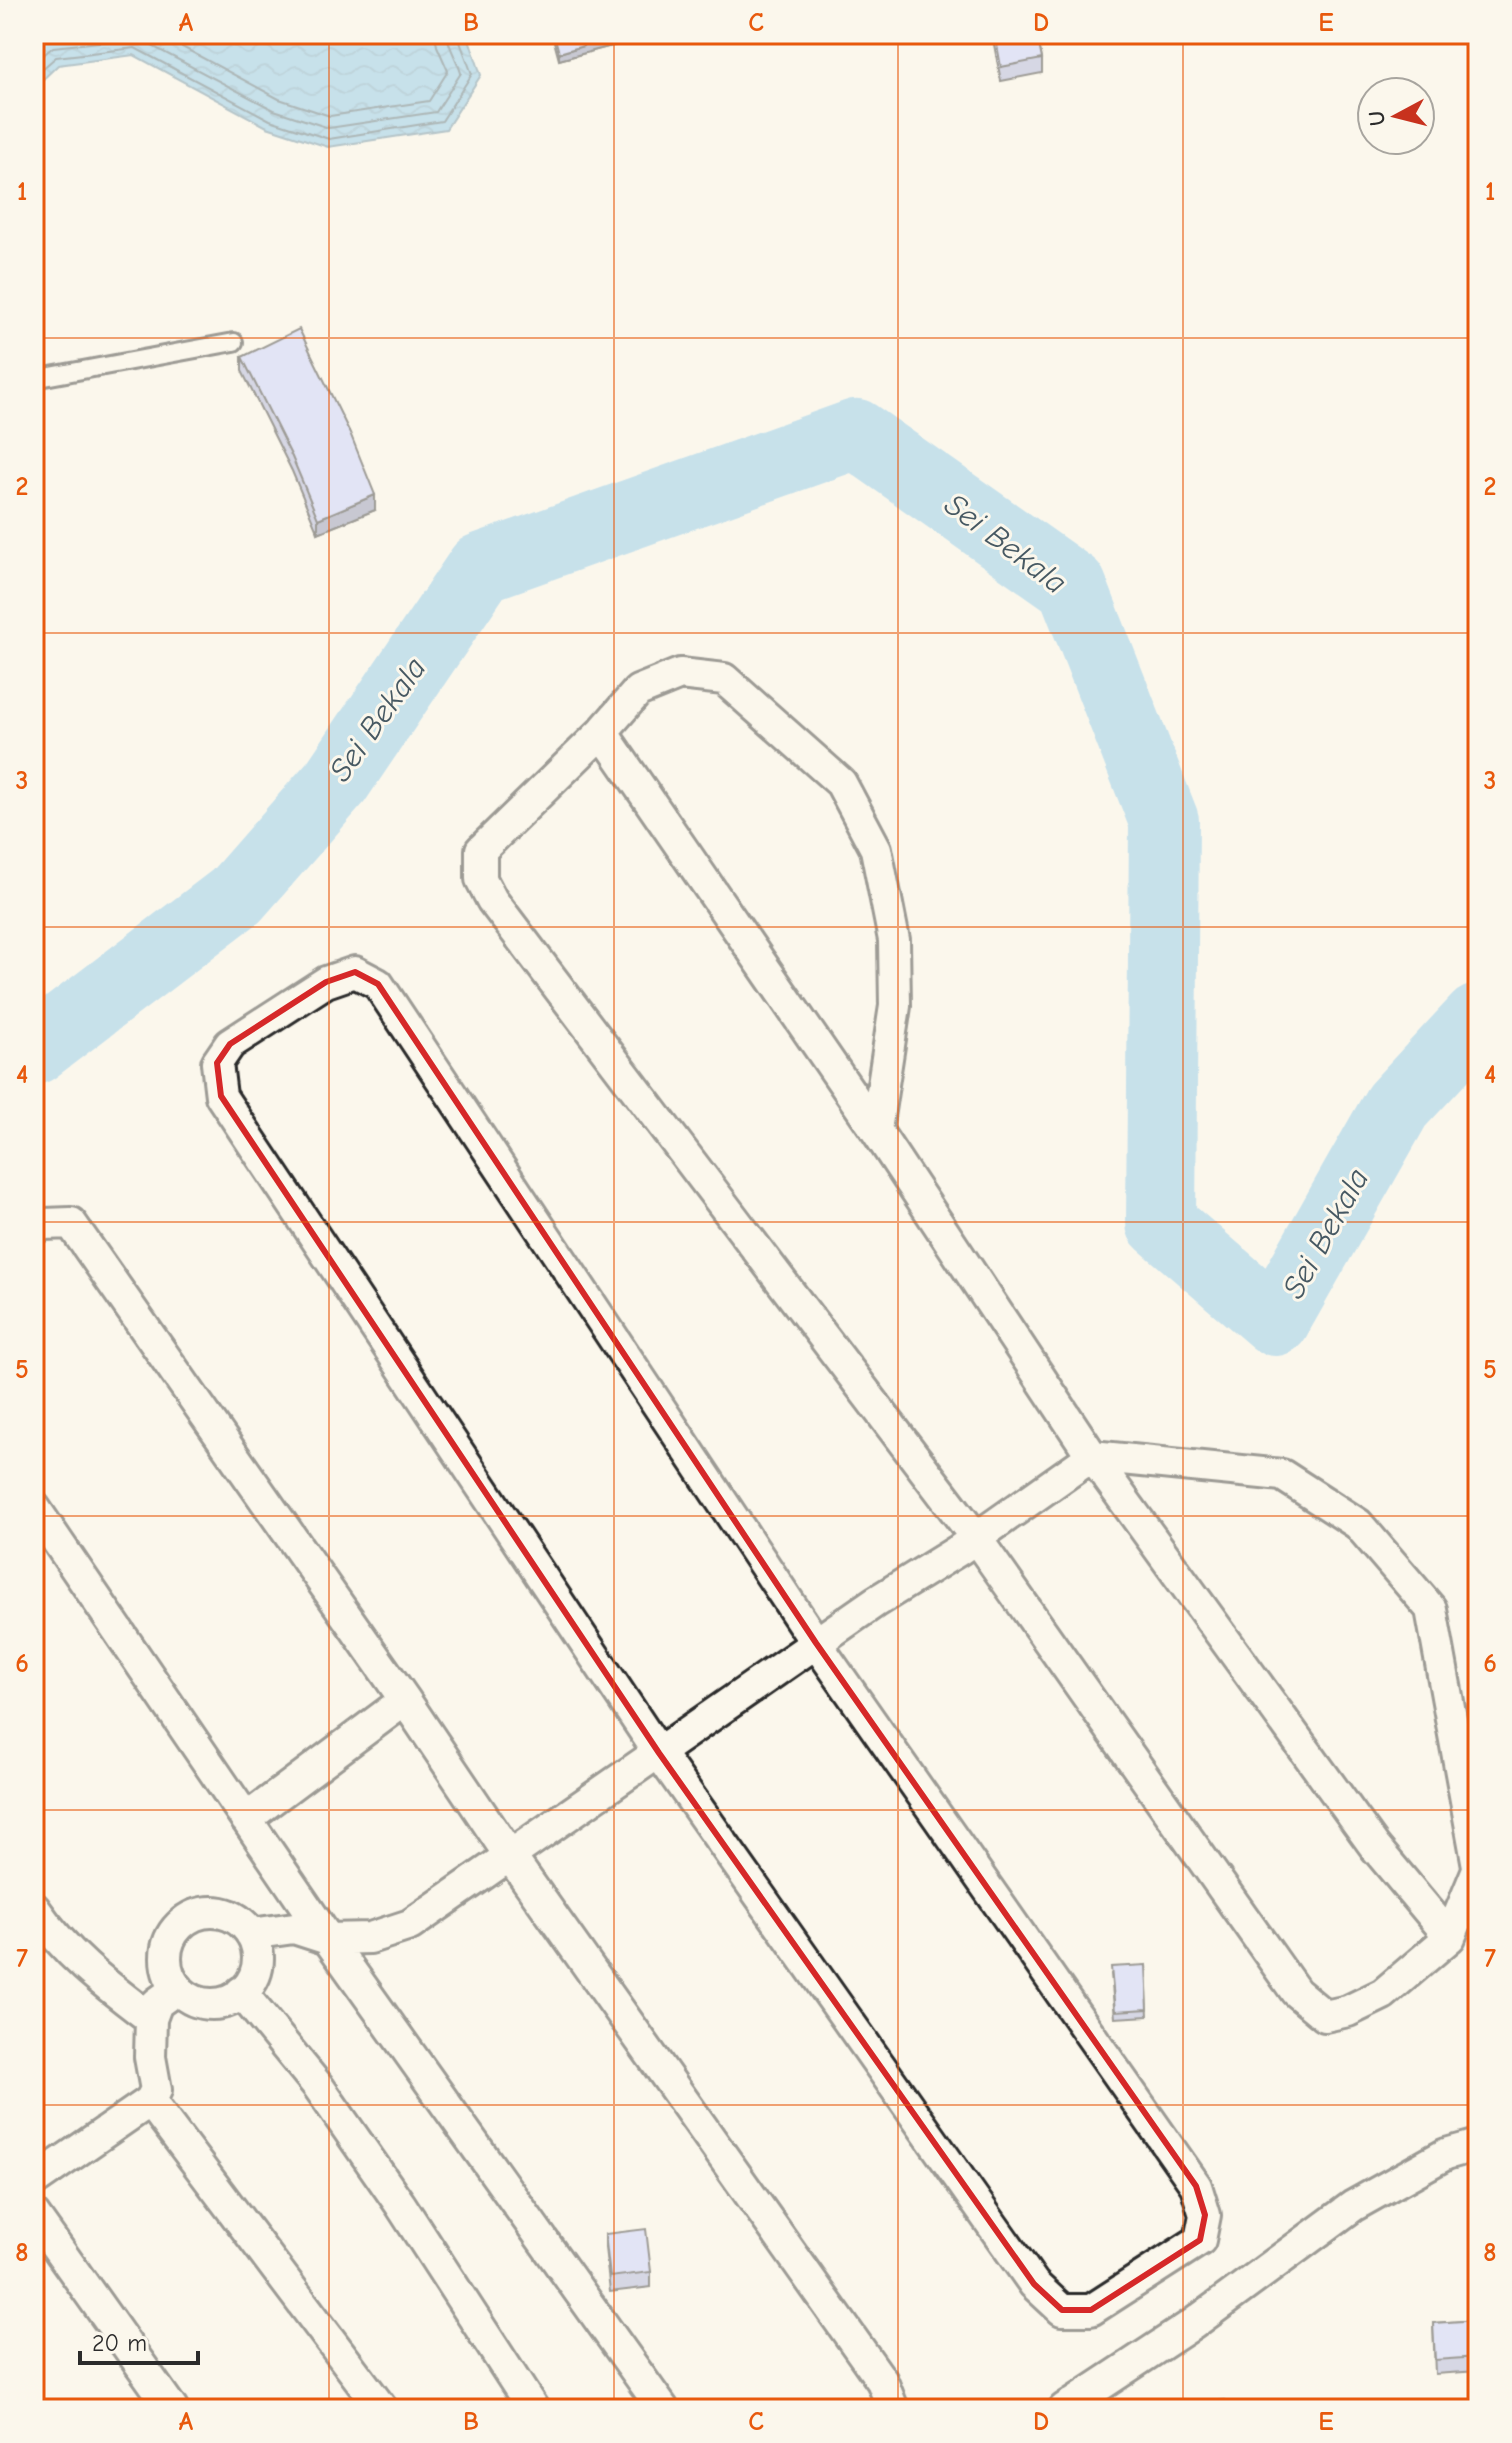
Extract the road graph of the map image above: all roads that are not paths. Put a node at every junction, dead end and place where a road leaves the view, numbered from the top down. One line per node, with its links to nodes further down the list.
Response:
1 (234, 342): 2 (lane)
2 (34, 379)
3 (602, 732): 4 (street); 4 (street); 8 (street)
4 (876, 1130): 6 (street)
5 (34, 1228): 10 (street)
6 (1092, 1456): 8 (street); 14 (street); 17 (street)
7 (34, 1507): 12 (street)
8 (976, 1538): 9 (street); 17 (street)
9 (816, 1643): 11 (street); 11 (street); 11 (street)
10 (405, 1700): 12 (street); 13 (street)
11 (659, 1753): 13 (street)
12 (246, 1819): 18 (street)
13 (510, 1856): 18 (street); 31 (street)
14 (1478, 1868): 17 (street)
15 (34, 1908): 19 (street)
16 (251, 1934): 18 (street); 20 (street); 21 (street)
17 (1450, 1937)
18 (328, 1939): 30 (street)
19 (43, 1943): 22 (street)
20 (178, 1988): 21 (street); 22 (street)
21 (241, 1992): 29 (street)
22 (151, 2019): 23 (street)
23 (150, 2101): 25 (street); 28 (street)
24 (1478, 2145): 32 (street)
25 (34, 2181)
26 (34, 2215): 27 (street)
27 (172, 2409)
28 (382, 2409)
29 (533, 2409)
30 (663, 2409)
31 (893, 2409)
32 (1064, 2409)

